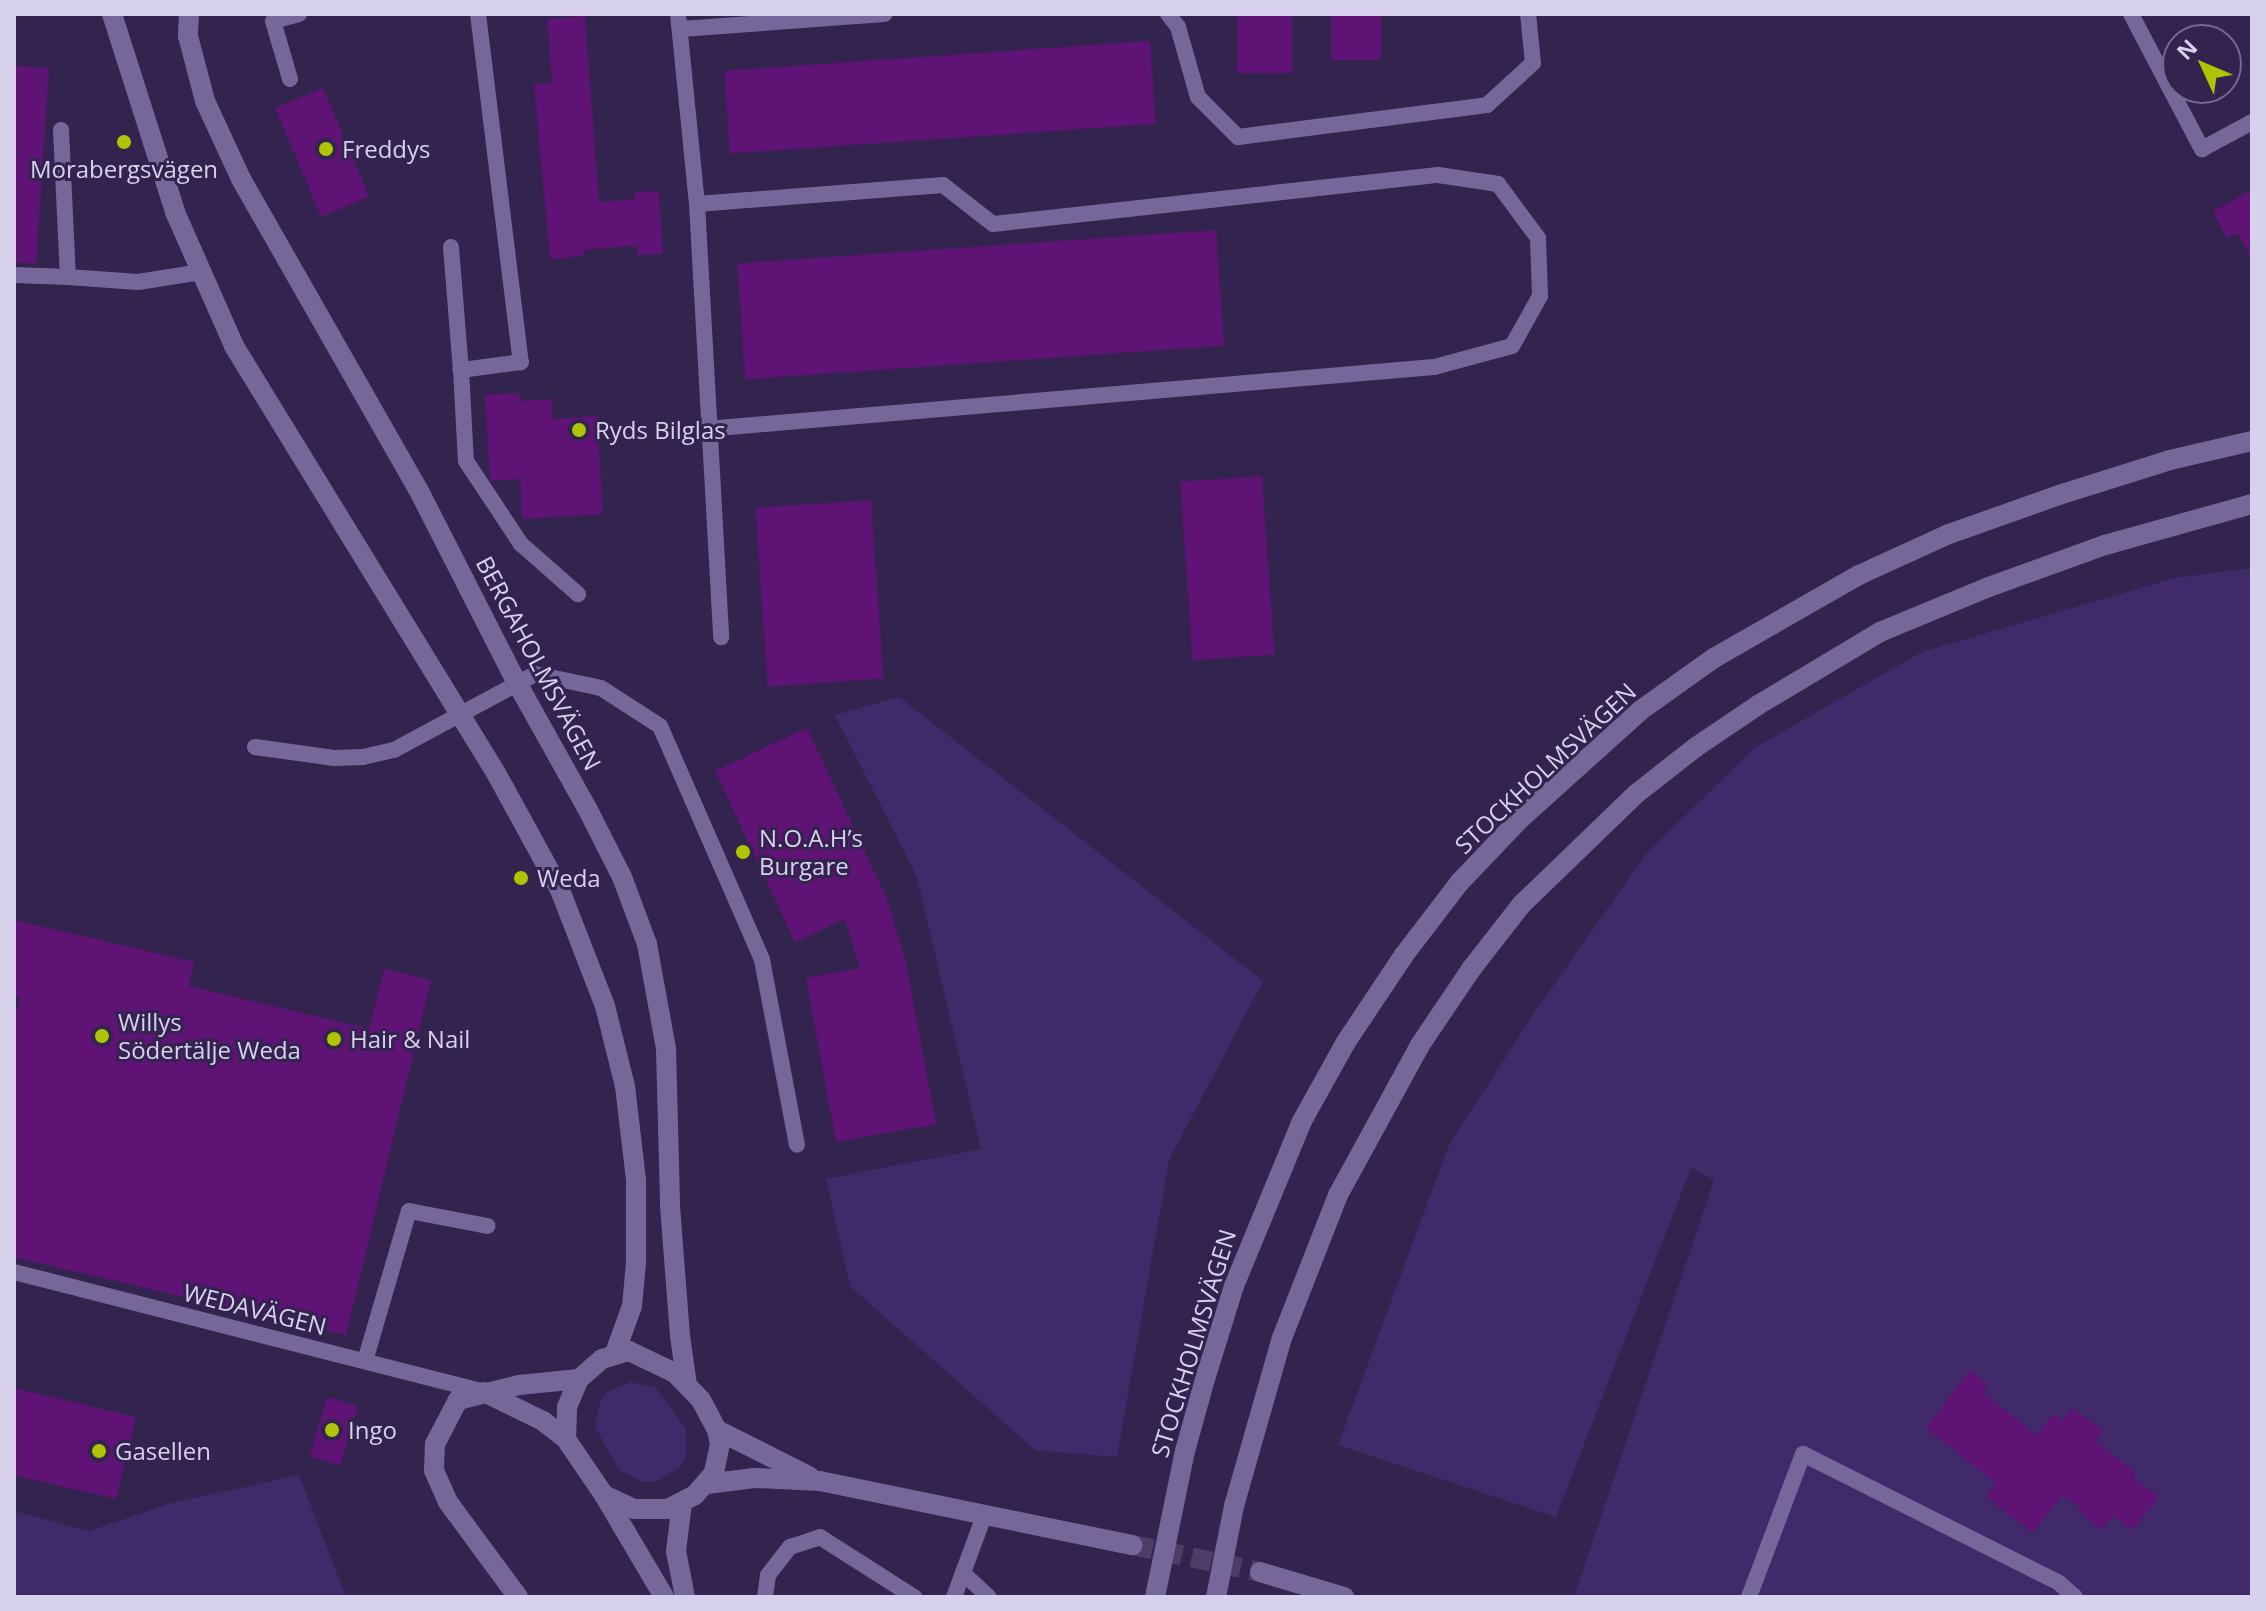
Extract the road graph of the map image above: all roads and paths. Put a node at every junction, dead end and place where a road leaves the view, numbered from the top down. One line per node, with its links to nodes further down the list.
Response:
1 (112, 14): 15 (main road)
2 (189, 14): 24 (main road, BERGAHOLMSVÄGEN)
3 (299, 14): 10 (lane)
4 (478, 14): 18 (lane)
5 (884, 14): 9 (lane)
6 (1168, 14): 7 (lane)
7 (1528, 14)
8 (2131, 14): 11 (lane)
9 (680, 21): 13 (lane)
10 (290, 79)
11 (2252, 122)
12 (61, 130): 17 (lane)
13 (697, 204): 19 (lane); 19 (lane)
14 (451, 247): 18 (lane)
15 (201, 272): 17 (lane); 25 (main road)
16 (14, 275): 17 (lane)
17 (68, 277)
18 (461, 370): 22 (lane)
19 (707, 429): 23 (lane)
20 (2252, 441): 52 (main road, STOCKHOLMSVÄGEN)
21 (2252, 504): 53 (main road)
22 (578, 594)
23 (721, 637)
24 (517, 683): 25 (lane); 27 (lane); 33 (main road, BERGAHOLMSVÄGEN)
25 (461, 714): 26 (lane); 30 (main road)
26 (255, 747)
27 (797, 1145)
28 (488, 1226): 31 (lane)
29 (14, 1272): 31 (lane, WEDAVÄGEN)
30 (615, 1353): 32 (main road); 33 (main road)
31 (365, 1361): 34 (lane, WEDAVÄGEN)
32 (579, 1379): 34 (main road); 36 (main road)
33 (687, 1385): 35 (main road)
34 (484, 1392): 36 (main road); 45 (main road)
35 (717, 1430): 37 (main road); 38 (main road)
36 (566, 1439): 39 (main road)
37 (820, 1481): 38 (main road); 41 (main road)
38 (706, 1484): 40 (main road)
39 (604, 1495): 40 (main road); 46 (main road)
40 (682, 1503): 47 (main road)
41 (984, 1516): 42 (main road); 44 (lane)
42 (1133, 1545)
43 (1260, 1572): 54 (main road)
44 (963, 1573): 50 (lane); 51 (lane)
45 (518, 1597)
46 (664, 1597)
47 (685, 1597)
48 (765, 1597): 49 (lane)
49 (914, 1597)
50 (954, 1597)
51 (989, 1597)
52 (1155, 1597)
53 (1216, 1597)
54 (1344, 1597)
55 (1749, 1597): 56 (lane)
56 (2075, 1597)

